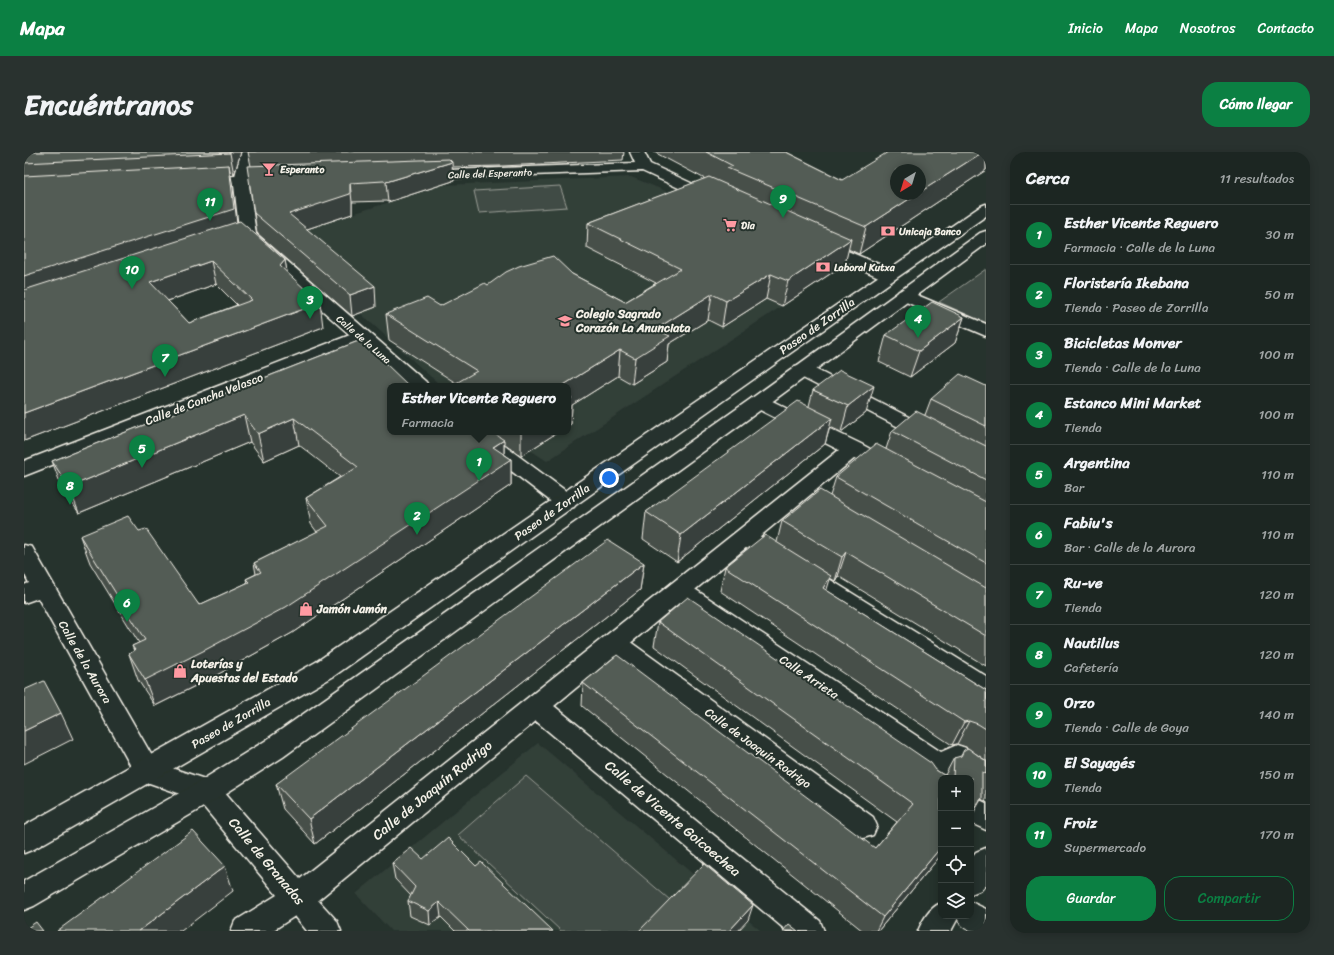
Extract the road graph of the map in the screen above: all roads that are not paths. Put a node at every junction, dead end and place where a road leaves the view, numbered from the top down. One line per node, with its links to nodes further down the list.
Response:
1 (248, 152): 6 (street, Calle de la Luna)
2 (637, 152): 3 (street)
3 (644, 167): 4 (street, Calle del Esperanto); 8 (street)
4 (409, 175)
5 (289, 179): 6 (street)
6 (241, 180): 7 (street); 15 (street, Calle de la Luna)
7 (187, 183)
8 (726, 204)
9 (986, 209): 12 (street, Paseo de Zorrilla)
10 (986, 236): 13 (street)
11 (806, 238): 12 (street)
12 (889, 275): 24 (street, Paseo de Zorrilla)
13 (905, 295): 14 (street); 16 (street)
14 (986, 331)
15 (362, 337): 17 (street, Calle de la Luna); 23 (street, Calle de Concha Velasco)
16 (802, 370): 18 (street); 20 (street)
17 (416, 383)
18 (759, 402): 21 (street); 36 (street)
19 (477, 435): 24 (street)
20 (944, 443)
21 (854, 449): 22 (street); 25 (street, Calle de Joaquín Rodrigo)
22 (882, 464)
23 (24, 469)
24 (566, 502): 32 (street, Paseo de Zorrilla)
25 (745, 537): 27 (street, Calle de Joaquín Rodrigo); 30 (street)
26 (24, 553): 28 (street, Calle de la Aurora)
27 (679, 590): 29 (street, Calle de Joaquín Rodrigo); 33 (street, Calle Arrieta)
28 (33, 591): 32 (street, Calle de la Aurora)
29 (614, 643): 31 (street, Calle de Joaquín Rodrigo); 39 (street, Calle de Joaquín Rodrigo)
30 (986, 689)
31 (536, 706): 44 (street, Calle de Joaquín Rodrigo); 50 (street, Calle de Vicente Goicoechea)
32 (147, 771): 36 (street); 40 (street, Paseo de Zorrilla)
33 (939, 775)
34 (941, 775): 35 (street, Calle Arrieta)
35 (986, 776)
36 (207, 791): 43 (street); 44 (street, Calle de Granados)
37 (974, 810): 38 (street)
38 (986, 818)
39 (863, 826)
40 (24, 840)
41 (986, 861): 42 (street)
42 (974, 877)
43 (24, 896)
44 (298, 898): 48 (street, Calle de Joaquín Rodrigo); 49 (street, Calle de Granados)
45 (974, 918): 47 (street)
46 (942, 919): 51 (street)
47 (986, 927)
48 (246, 931)
49 (326, 931)
50 (809, 931)
51 (933, 931)

